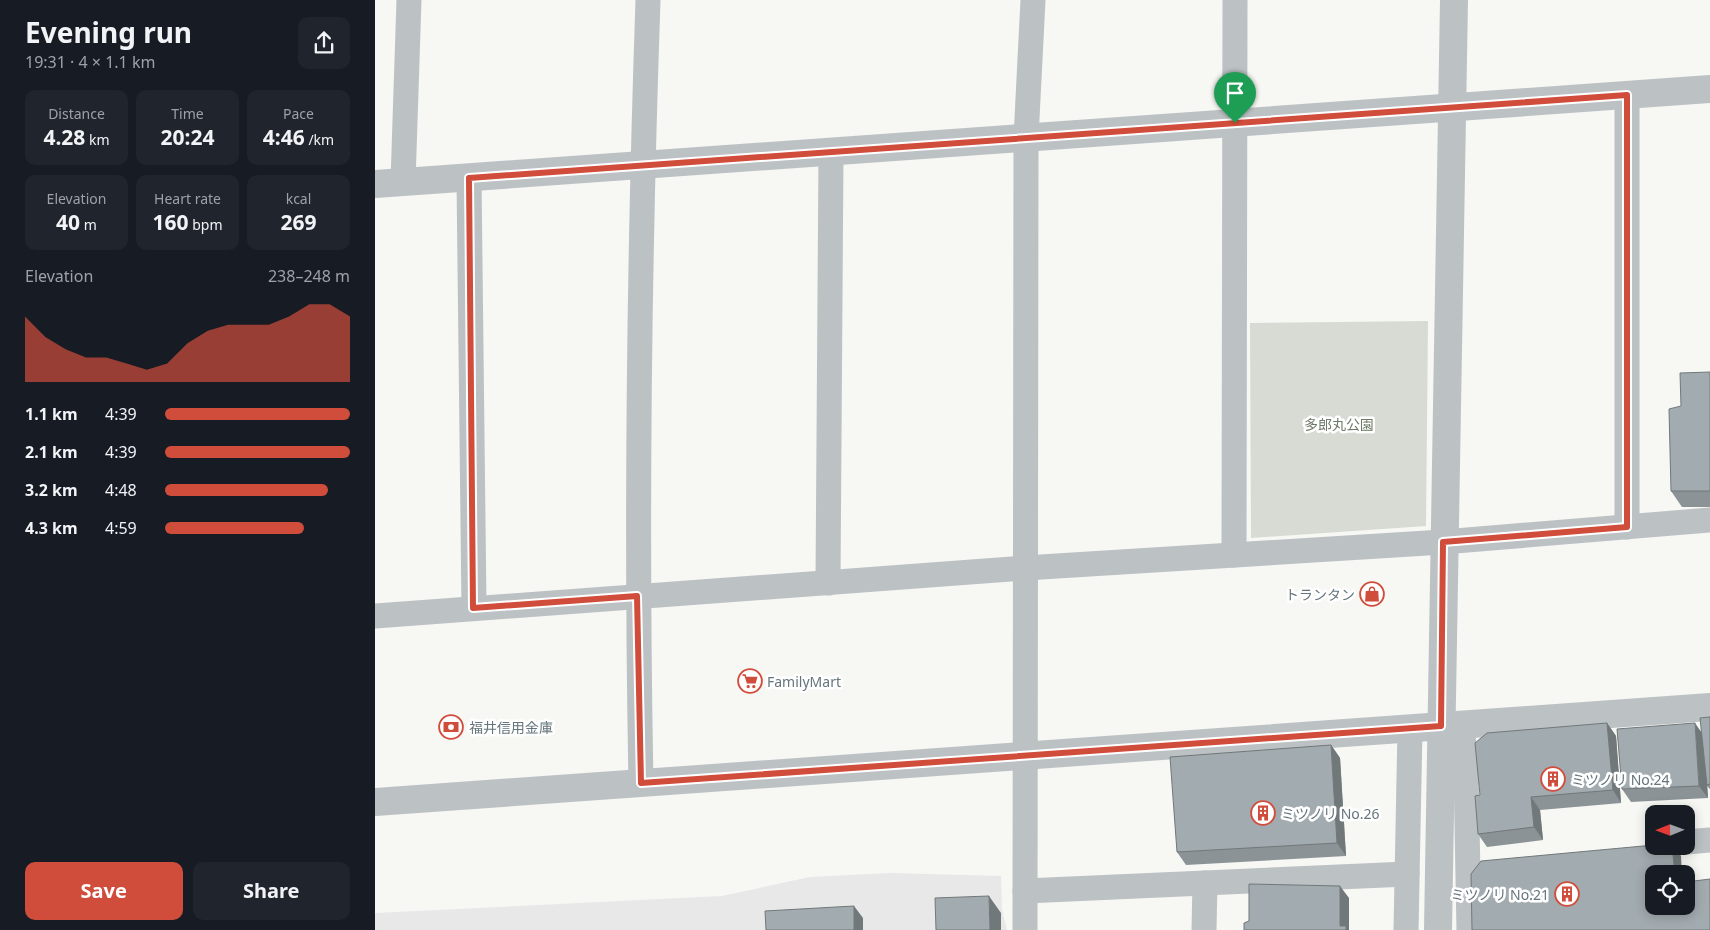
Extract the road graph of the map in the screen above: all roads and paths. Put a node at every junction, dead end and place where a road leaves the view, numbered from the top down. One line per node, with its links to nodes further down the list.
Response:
1 (409, 0): 14 (street)
2 (648, 0): 12 (street)
3 (1033, 0): 10 (street)
4 (1235, 0): 9 (street)
5 (1454, 0): 8 (street)
6 (1710, 89): 7 (street)
7 (1627, 95): 8 (street); 17 (street)
8 (1452, 108): 9 (street); 18 (street)
9 (1235, 123): 10 (street); 19 (street)
10 (1026, 138): 11 (street); 20 (street)
11 (831, 152): 12 (street); 21 (street)
12 (642, 165): 13 (street); 22 (street)
13 (469, 178): 14 (street); 23 (street)
14 (403, 182): 15 (street)
15 (375, 184)
16 (1710, 520): 17 (street)
17 (1627, 527): 18 (street)
18 (1443, 542): 19 (street); 26 (street)
19 (1233, 555): 20 (street)
20 (1025, 568): 21 (street); 28 (street)
21 (828, 582): 22 (street)
22 (637, 596): 23 (street); 29 (street)
23 (473, 608): 24 (street)
24 (375, 616)
25 (1710, 707): 26 (street)
26 (1451, 725): 27 (street); 39 (street); 40 (street)
27 (1410, 728): 28 (street); 33 (street)
28 (1024, 757): 29 (street); 35 (street)
29 (641, 783): 30 (street)
30 (375, 802)
31 (1710, 840): 32 (street)
32 (1695, 841)
33 (1407, 874): 34 (street); 38 (street)
34 (1205, 883): 35 (street); 37 (street)
35 (1025, 891): 36 (street)
36 (1025, 930)
37 (1204, 930)
38 (1406, 930)
39 (1438, 930)
40 (1469, 930)

